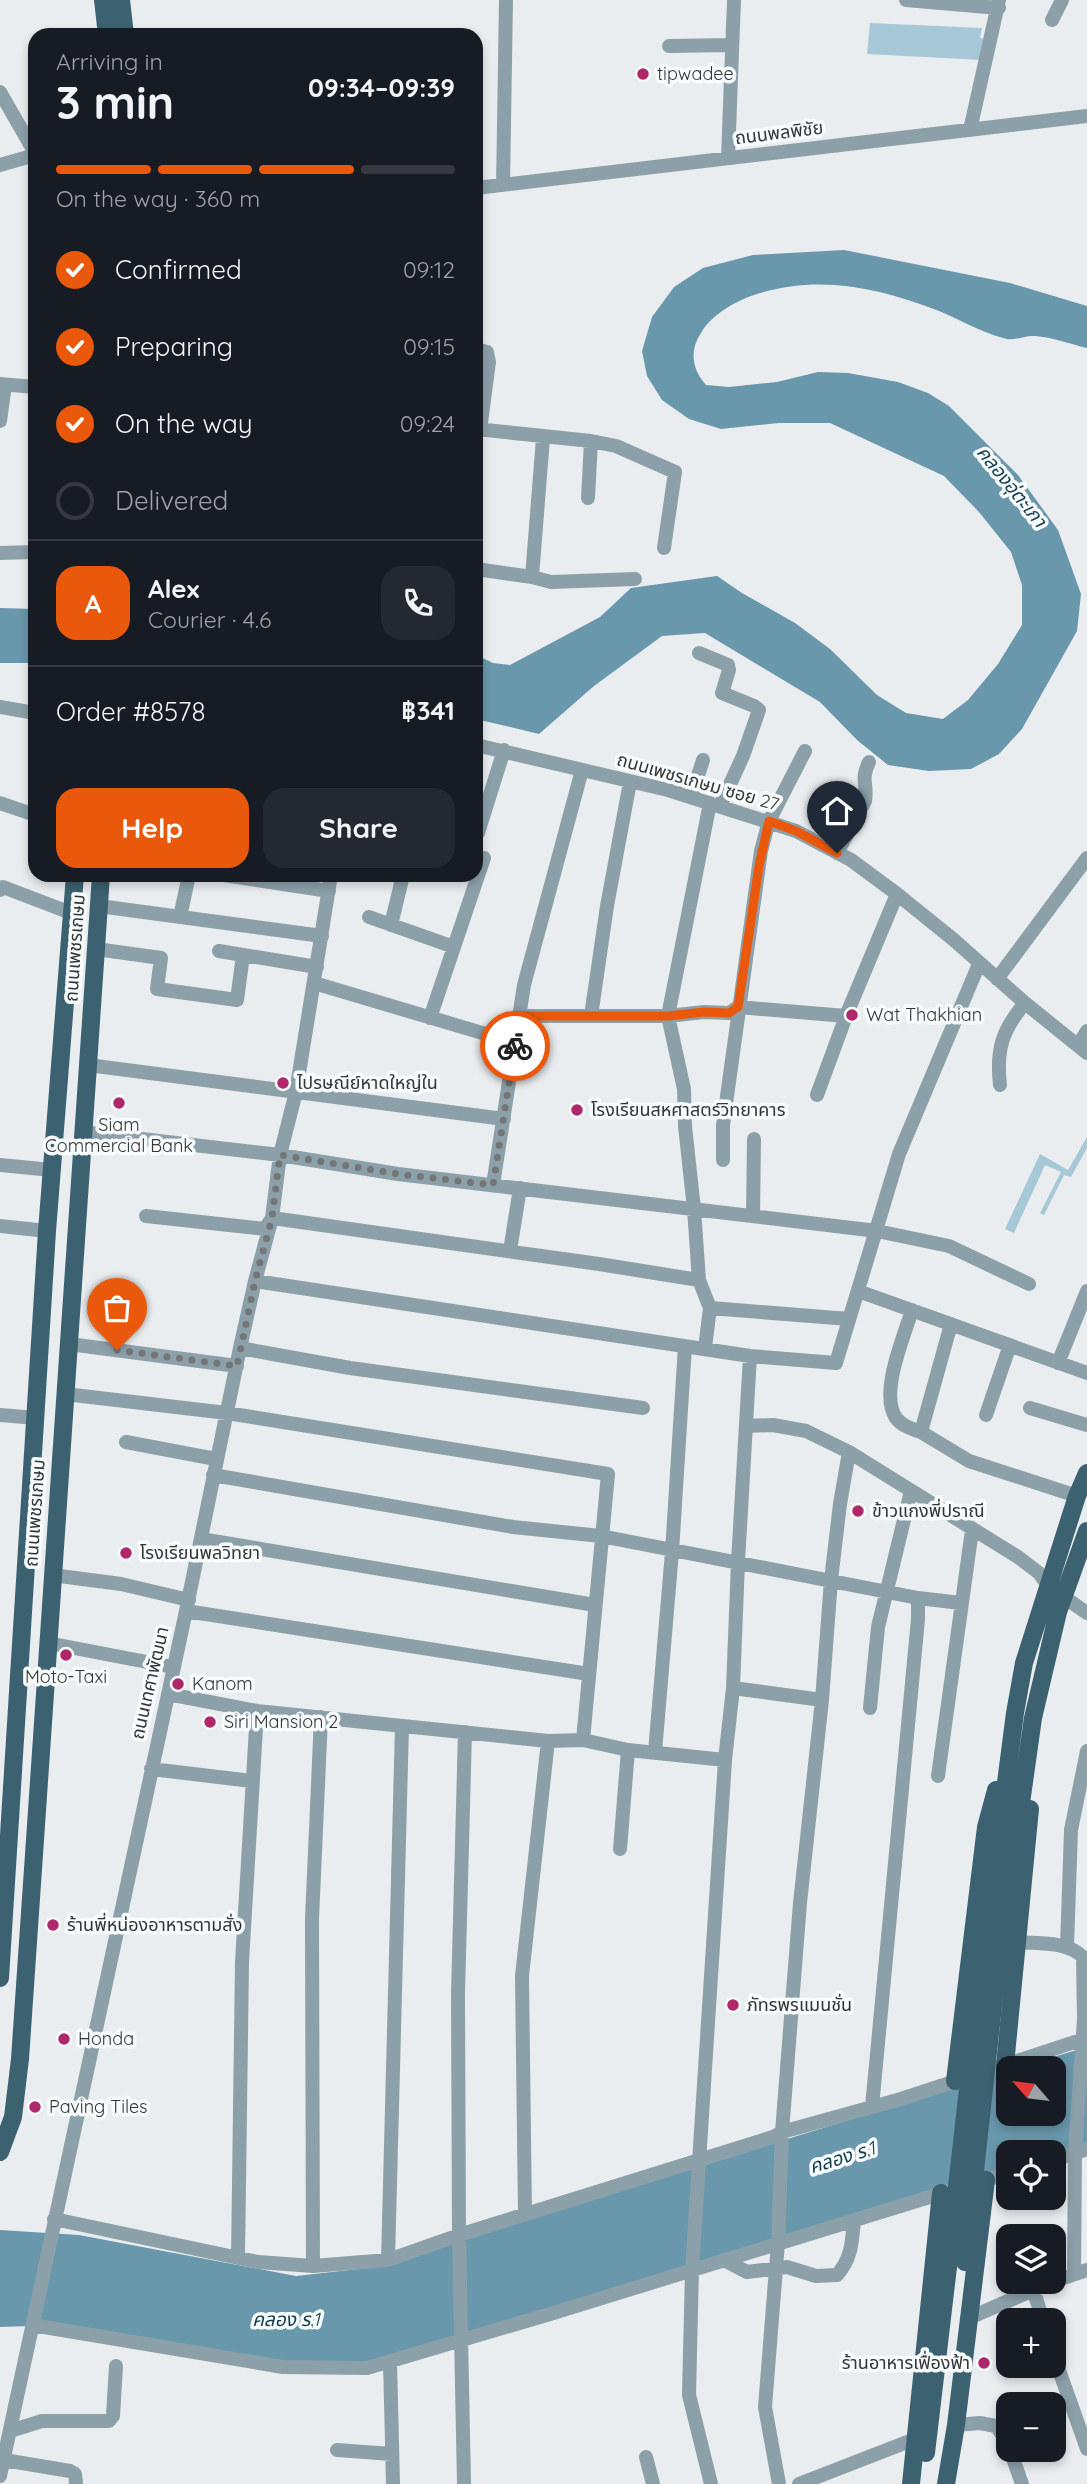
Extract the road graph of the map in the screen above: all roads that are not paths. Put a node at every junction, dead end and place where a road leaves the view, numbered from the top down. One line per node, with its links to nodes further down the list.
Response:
1 (103, 0): 10 (main road)
2 (121, 0): 11 (main road)
3 (506, 0): 21 (street)
4 (734, 0): 12 (street)
5 (906, 0): 7 (street)
6 (1062, 0): 9 (street)
7 (937, 1): 8 (street)
8 (999, 4): 16 (street)
9 (1052, 20)
10 (106, 28)
11 (124, 28)
12 (732, 45): 13 (street); 19 (street)
13 (669, 46)
14 (0, 92): 17 (street)
15 (1087, 116): 16 (street, ถนนพลพิชัย)
16 (970, 130): 19 (street, ถนนพลพิชัย)
17 (28, 142)
18 (28, 156): 20 (street)
19 (728, 158): 21 (street, ถนนพลพิชัย)
20 (0, 165)
21 (502, 185): 22 (street, ถนนพลพิชัย)
22 (483, 187)
23 (483, 351): 26 (street)
24 (2, 384): 25 (street); 27 (street)
25 (28, 386)
26 (483, 399)
27 (0, 421)
28 (483, 431): 29 (street)
29 (543, 438): 30 (street); 36 (street)
30 (591, 441): 31 (street); 32 (street)
31 (588, 498)
32 (664, 548)
33 (28, 552): 34 (street)
34 (0, 553)
35 (483, 570): 36 (street)
36 (532, 577): 37 (street)
37 (635, 579)
38 (699, 653): 50 (street)
39 (0, 707): 40 (street)
40 (28, 712)
41 (483, 746): 42 (street, ถนนเพชรเกษม ซอย 27)
42 (504, 750): 46 (street, ถนนเพชรเกษม ซอย 27); 52 (street)
43 (805, 751): 53 (street)
44 (703, 760): 48 (street)
45 (869, 762): 54 (street)
46 (582, 770): 47 (street, ถนนเพชรเกษม ซอย 27); 84 (street)
47 (631, 782): 48 (street, ถนนเพชรเกษม ซอย 27); 85 (street)
48 (691, 797): 50 (street, ถนนเพชรเกษม ซอย 27)
49 (0, 803): 51 (street)
50 (715, 804): 53 (street, ถนนเพชรเกษม ซอย 27); 86 (street)
51 (28, 813)
52 (483, 817)
53 (769, 821): 54 (street, ถนนเพชรเกษม ซอย 27); 83 (street)
54 (837, 853): 67 (street, ถนนเพชรเกษม ซอย 27)
55 (484, 858): 57 (street)
56 (1087, 858): 80 (street)
57 (483, 861)
58 (74, 882): 69 (main road, ถนนเพชรเกษม)
59 (101, 882): 68 (main road, ถนนเพชรเกษม)
60 (188, 882): 70 (street)
61 (270, 882): 66 (street)
62 (330, 882): 66 (street, ถนนเทศาพัฒนา)
63 (401, 882): 72 (street)
64 (476, 882): 74 (street)
65 (1, 888): 69 (street)
66 (329, 891): 73 (street, ถนนเทศาพัฒนา)
67 (897, 894): 78 (street, ถนนเพชรเกษม ซอย 27); 87 (street)
68 (99, 906): 70 (street); 75 (main road, ถนนเพชรเกษม)
69 (71, 913): 90 (main road, ถนนเพชรเกษม)
70 (180, 917): 73 (street)
71 (369, 917): 72 (street)
72 (391, 925): 74 (street)
73 (322, 936): 79 (street, ถนนเทศาพัฒนา)
74 (454, 947): 88 (street)
75 (96, 949): 77 (street); 91 (main road, ถนนเพชรเกษม)
76 (219, 951): 77 (street)
77 (243, 955): 79 (street)
78 (979, 964): 80 (street, ถนนเพชรเกษม ซอย 27); 115 (street)
79 (317, 967): 81 (street, ถนนเทศาพัฒนา)
80 (997, 979): 82 (street, ถนนเพชรเกษม ซอย 27)
81 (314, 983): 88 (street); 98 (street, ถนนเทศาพัฒนา)
82 (1025, 1003): 93 (street, ถนนเพชรเกษม ซอย 27); 97 (street)
83 (738, 1007): 86 (street); 87 (street); 104 (street)
84 (520, 1016): 85 (street); 92 (street)
85 (591, 1016): 86 (street)
86 (668, 1016): 109 (street)
87 (846, 1016): 99 (street)
88 (430, 1018): 92 (street)
89 (1087, 1031): 93 (street)
90 (62, 1038): 91 (main road); 95 (main road, ถนนเพชรเกษม)
91 (90, 1041): 94 (main road, ถนนเพชรเกษม)
92 (516, 1043): 100 (street)
93 (1083, 1049)
94 (89, 1065): 96 (main road, ถนนเพชรเกษม); 98 (street)
95 (58, 1081): 96 (main road); 106 (main road, ถนนเพชรเกษม)
96 (87, 1084): 101 (main road, ถนนเพชรเกษม)
97 (1000, 1085)
98 (296, 1093): 100 (street); 103 (street, ถนนเทศาพัฒนา)
99 (817, 1095)
100 (504, 1119): 107 (street)
101 (82, 1132): 103 (street); 126 (main road, ถนนเพชรเกษม)
102 (754, 1139): 111 (street)
103 (280, 1155): 107 (street); 112 (street, ถนนเทศาพัฒนา)
104 (723, 1160)
105 (0, 1164): 106 (street)
106 (52, 1170): 114 (main road, ถนนเพชรเกษม)
107 (493, 1185): 108 (street)
108 (520, 1188): 109 (street); 116 (street)
109 (694, 1209): 111 (street); 117 (street)
110 (146, 1216): 112 (street)
111 (753, 1216): 115 (street)
112 (272, 1218): 116 (street); 118 (street, ถนนเทศาพัฒนา)
113 (0, 1226): 114 (street)
114 (47, 1231): 141 (main road, ถนนเพชรเกษม)
115 (877, 1231): 119 (street); 120 (street)
116 (510, 1251): 117 (street)
117 (699, 1280): 122 (street)
118 (255, 1281): 128 (street); 129 (street, ถนนเทศาพัฒนา)
119 (1029, 1284)
120 (859, 1291): 123 (street); 124 (street)
121 (1087, 1292): 132 (street)
122 (710, 1307): 124 (street); 130 (street)
123 (912, 1310): 125 (street); 144 (street)
124 (849, 1319): 131 (street)
125 (951, 1324): 127 (street); 144 (street)
126 (69, 1344): 133 (street); 135 (main road, ถนนเพชรเกษม)
127 (1010, 1345): 132 (street); 140 (street)
128 (685, 1346): 130 (street); 158 (street)
129 (240, 1348): 133 (street, ถนนเทศาพัฒนา); 136 (street)
130 (705, 1348): 131 (street)
131 (750, 1356): 143 (street)
132 (1058, 1363): 134 (street)
133 (237, 1366): 138 (street, ถนนเทศาพัฒนา)
134 (1087, 1373)
135 (65, 1394): 138 (street); 153 (main road, ถนนเพชรเกษม)
136 (643, 1408)
137 (1030, 1408): 142 (street)
138 (227, 1413): 147 (street, ถนนเทศาพัฒนา); 156 (street)
139 (0, 1415): 141 (street)
140 (986, 1415)
141 (36, 1418): 152 (main road, ถนนเพชรเกษม)
142 (1087, 1425)
143 (746, 1426): 146 (street); 159 (street)
144 (921, 1432): 151 (street)
145 (126, 1442): 147 (street)
146 (849, 1452): 150 (street); 161 (street)
147 (216, 1459): 149 (street, ถนนเทศาพัฒนา)
148 (1087, 1473): 151 (main road)
149 (214, 1475): 156 (street); 157 (street, ถนนเทศาพัฒนา)
150 (911, 1491): 154 (street); 162 (street)
151 (1077, 1496): 163 (main road)
152 (31, 1501): 153 (main road); 181 (main road, ถนนเพชรเกษม)
153 (57, 1504): 160 (main road, ถนนเพชรเกษม)
154 (972, 1530): 163 (street); 165 (street)
155 (1087, 1531): 163 (main road)
156 (601, 1536): 158 (street); 166 (street)
157 (201, 1539): 166 (street); 167 (street, ถนนเทศาพัฒนา)
158 (672, 1552): 159 (street); 187 (street)
159 (738, 1562): 161 (street); 172 (street)
160 (52, 1575): 167 (street); 169 (main road, ถนนเพชรเกษม)
161 (831, 1580): 162 (street); 174 (street)
162 (885, 1591): 164 (street); 175 (street)
163 (1056, 1592): 168 (street); 177 (main road)
164 (918, 1598): 165 (street); 201 (street)
165 (961, 1603): 190 (street)
166 (595, 1605): 171 (street)
167 (188, 1606): 170 (street, ถนนเทศาพัฒนา); 171 (street)
168 (1087, 1613)
169 (48, 1643): 170 (street); 182 (main road, ถนนเพชรเกษม)
170 (173, 1667): 173 (street, ถนนเทศาพัฒนา)
171 (589, 1674): 183 (street)
172 (733, 1688): 174 (street); 188 (street)
173 (168, 1694): 176 (street); 189 (street, ถนนเทศาพัฒนา)
174 (822, 1700): 202 (street)
175 (870, 1708)
176 (257, 1711): 178 (street); 191 (street)
177 (1024, 1716): 193 (main road); 200 (main road); 217 (main road, bridge)
178 (321, 1717): 179 (street); 219 (street)
179 (402, 1726): 180 (street); 215 (street)
180 (465, 1732): 184 (street); 212 (street)
181 (15, 1736): 182 (main road); 195 (main road, ถนนเพชรเกษม)
182 (41, 1739): 204 (main road, ถนนเพชรเกษม)
183 (583, 1740): 184 (street); 185 (street)
184 (548, 1741): 209 (street)
185 (628, 1750): 187 (street); 192 (street)
186 (1087, 1751): 194 (street)
187 (655, 1752): 188 (street)
188 (725, 1760): 205 (street)
189 (151, 1769): 191 (street); 210 (street, ถนนเทศาพัฒนา)
190 (938, 1776)
191 (252, 1781): 214 (street)
192 (620, 1849)
193 (1018, 1942): 194 (street); 197 (main road)
194 (1067, 1946): 196 (street)
195 (0, 1978)
196 (1085, 2038): 198 (street); 203 (street)
197 (1006, 2056)
198 (1032, 2056)
199 (996, 2068): 200 (street)
200 (955, 2081): 201 (street)
201 (872, 2107): 202 (street)
202 (782, 2132): 205 (street); 213 (street)
203 (1081, 2151): 221 (street)
204 (0, 2152)
205 (698, 2165): 209 (street); 218 (street)
206 (996, 2177): 207 (street)
207 (986, 2180): 208 (street); 223 (main road)
208 (941, 2193): 211 (street); 232 (main road)
209 (525, 2215): 212 (street)
210 (54, 2219): 214 (street); 224 (street, ถนนเทศาพัฒนา)
211 (854, 2220): 213 (street); 220 (street)
212 (459, 2242): 215 (street); 225 (street)
213 (778, 2243): 216 (street); 220 (street)
214 (239, 2258): 219 (street)
215 (388, 2260): 219 (street)
216 (724, 2260): 218 (street); 220 (street)
217 (956, 2264): 249 (main road); 250 (main road)
218 (692, 2265): 225 (street); 245 (street)
219 (313, 2266)
220 (776, 2267): 246 (street)
221 (1080, 2272)
222 (1023, 2294): 223 (street)
223 (969, 2318): 229 (main road)
224 (32, 2325): 226 (street); 231 (street, ถนนเทศาพัฒนา)
225 (461, 2341): 226 (street); 243 (street)
226 (390, 2361): 235 (street)
227 (116, 2366): 231 (street)
228 (1062, 2378): 233 (street)
229 (956, 2425): 230 (street); 251 (main road)
230 (996, 2426)
231 (10, 2431): 237 (street, ถนนเทศาพัฒนา)
232 (915, 2440): 240 (street); 248 (main road)
233 (1087, 2449)
234 (337, 2450): 235 (street)
235 (392, 2454): 242 (street)
236 (646, 2457): 244 (street)
237 (4, 2460): 239 (street, ถนนเทศาพัฒนา); 241 (street)
238 (1014, 2462): 252 (street)
239 (0, 2476)
240 (831, 2478): 247 (street)
241 (76, 2484)
242 (393, 2484)
243 (464, 2484)
244 (653, 2484)
245 (711, 2484)
246 (779, 2484)
247 (799, 2484)
248 (911, 2484)
249 (922, 2484)
250 (939, 2484)
251 (946, 2484)
252 (1022, 2484)

